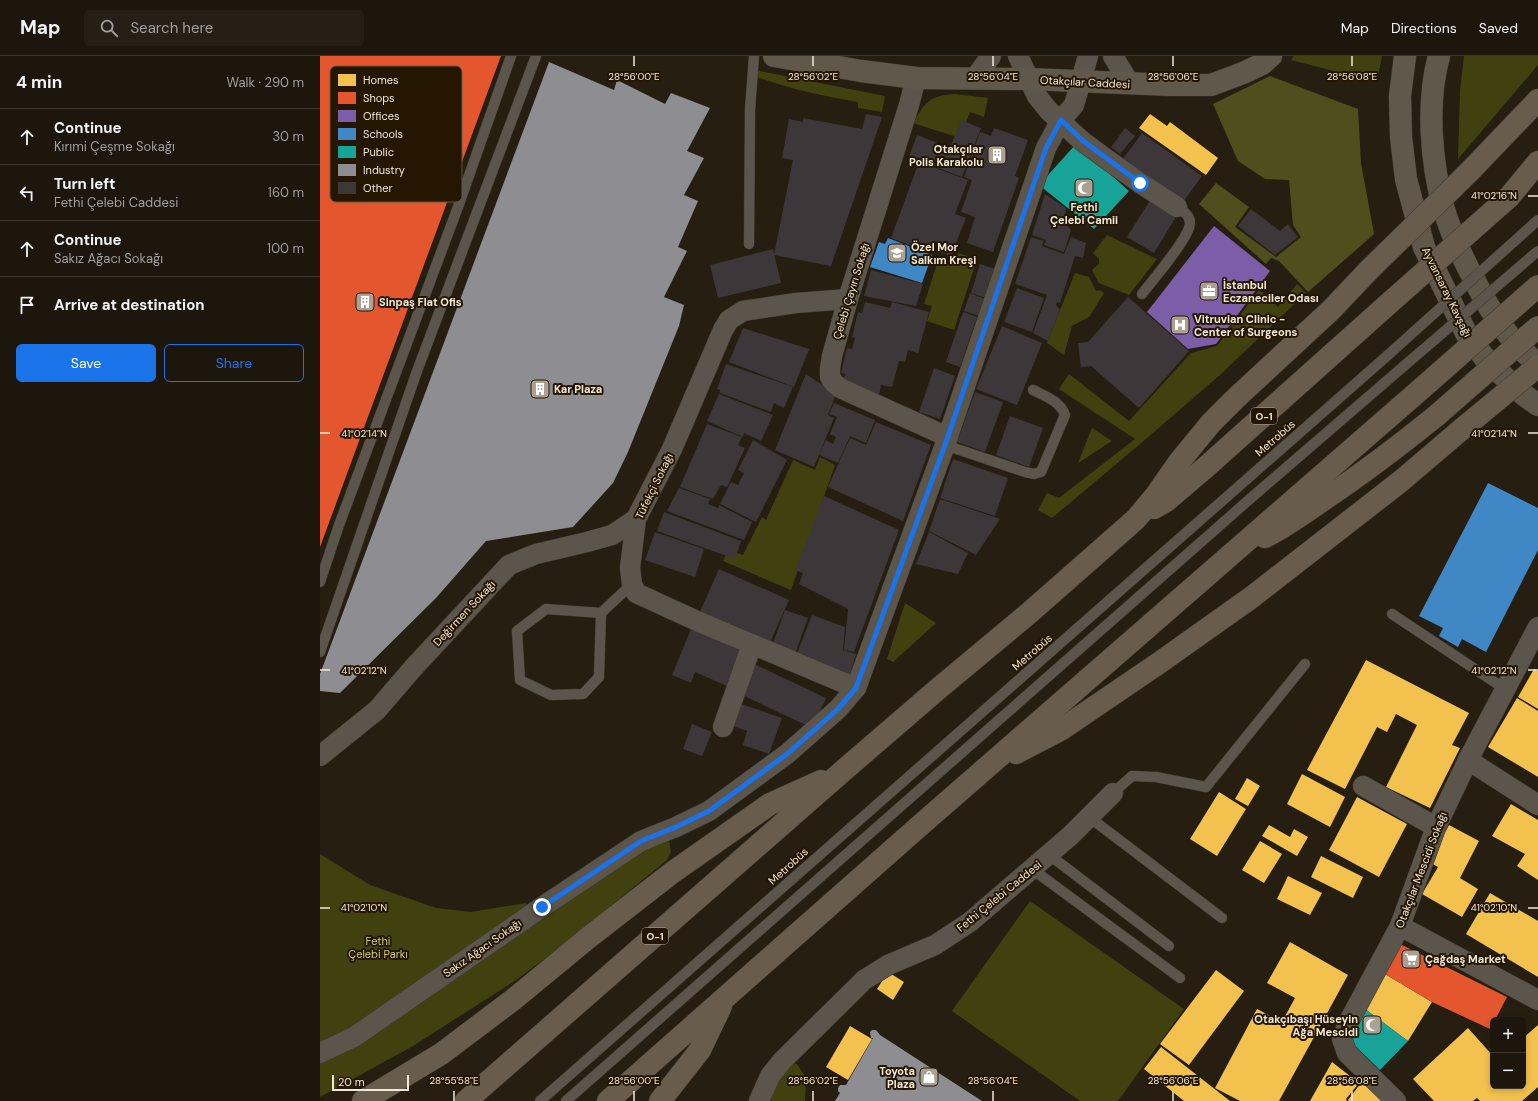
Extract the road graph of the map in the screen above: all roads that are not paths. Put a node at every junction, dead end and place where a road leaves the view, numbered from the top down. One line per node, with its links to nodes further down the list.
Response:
1 (511, 56): 21 (lane)
2 (536, 56): 45 (lane)
3 (754, 56): 26 (lane)
4 (774, 56): 12 (main road, Otakçılar Caddesi)
5 (991, 56): 13 (street)
6 (1018, 56): 14 (street)
7 (1088, 56): 15 (street)
8 (1113, 56): 16 (street)
9 (1271, 56): 16 (main road, Otakçılar Caddesi)
10 (1405, 56): 34 (main road, Ayvansaray Kavşağı)
11 (1439, 56): 32 (main road)
12 (916, 78): 13 (main road, Otakçılar Caddesi); 30 (street, Çelebi Çayırı Sokağı)
13 (975, 78): 14 (main road, Otakçılar Caddesi)
14 (1029, 79): 15 (main road, Otakçılar Caddesi); 18 (street)
15 (1080, 82): 16 (main road, Otakçılar Caddesi); 18 (street)
16 (1131, 84)
17 (1538, 100): 37 (highway, bridge)
18 (1061, 120): 24 (street); 35 (street)
19 (1538, 162): 22 (highway)
20 (1538, 179): 22 (highway, O-1)
21 (462, 196)
22 (1509, 197): 37 (highway, O-1, bridge)
23 (460, 202): 39 (lane)
24 (1176, 207): 29 (lane)
25 (1538, 220): 71 (lane, Metrobüs, bridge)
26 (749, 244)
27 (1538, 251): 72 (lane, bridge)
28 (1538, 286): 38 (highway, bridge)
29 (1142, 294)
30 (848, 299): 35 (street, Çelebi Çayırı Sokağı); 36 (street, Tüfekçi Sokağı)
31 (1538, 327): 38 (highway, bridge)
32 (1538, 365): 53 (highway, bridge)
33 (1033, 390): 35 (lane)
34 (1538, 405)
35 (946, 441): 48 (street)
36 (636, 519): 40 (street, Tüfekçi Sokağı); 51 (street, Değirmen Sokağı)
37 (1136, 519): 54 (highway, O-1)
38 (1232, 554): 53 (highway)
39 (320, 582)
40 (632, 584): 41 (lane); 44 (street)
41 (601, 612): 41 (lane)
42 (1392, 614): 49 (lane)
43 (1538, 627): 46 (street, Otakçılar Mescidi Sokağı)
44 (752, 644): 48 (street); 50 (street)
45 (320, 652)
46 (1530, 661): 49 (street, Otakçılar Mescidi Sokağı)
47 (1305, 664): 56 (lane)
48 (856, 688): 68 (street, Sakız Ağacı Sokağı)
49 (1506, 689): 52 (street, Otakçılar Mescidi Sokağı)
50 (723, 727)
51 (320, 756)
52 (1468, 760): 57 (street); 59 (street, Otakçılar Mescidi Sokağı)
53 (985, 769): 66 (highway)
54 (844, 770): 69 (highway); 70 (highway, O-1)
55 (1363, 786): 59 (street)
56 (1113, 793): 58 (street, Fethi Çelebi Caddesi)
57 (1538, 805)
58 (1089, 817): 60 (street, Fethi Çelebi Caddesi); 62 (lane)
59 (1436, 827): 63 (street, Otakçılar Mescidi Sokağı)
60 (1048, 854): 61 (street, Fethi Çelebi Caddesi); 64 (lane)
61 (1032, 869): 65 (lane); 75 (street, Fethi Çelebi Caddesi)
62 (1222, 918)
63 (1400, 926): 67 (street); 76 (street, Otakçılar Mescidi Sokağı)
64 (1169, 946)
65 (1180, 978)
66 (726, 997): 73 (highway); 74 (highway)
67 (1538, 1000)
68 (320, 1053)
69 (363, 1101)
70 (466, 1101)
71 (540, 1101)
72 (566, 1101)
73 (608, 1101)
74 (660, 1101)
75 (759, 1101)
76 (1396, 1101)

